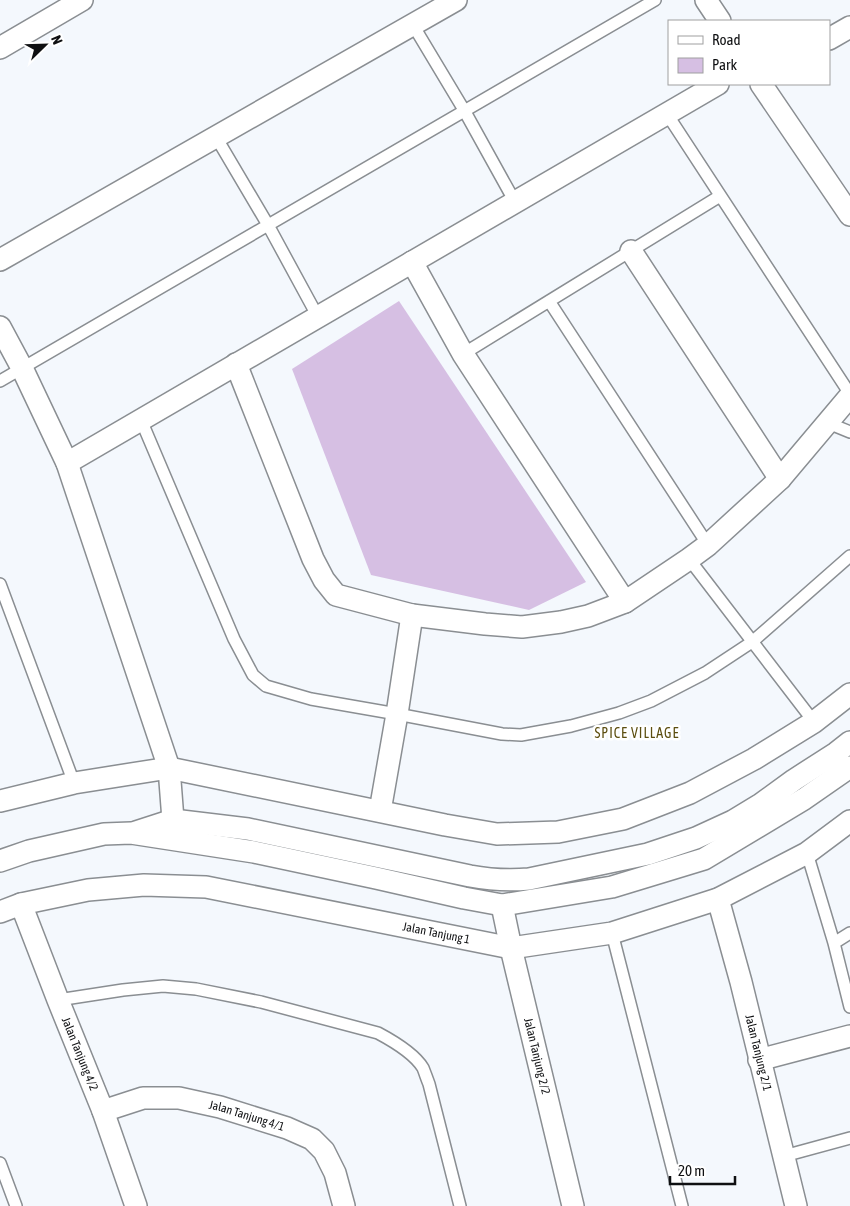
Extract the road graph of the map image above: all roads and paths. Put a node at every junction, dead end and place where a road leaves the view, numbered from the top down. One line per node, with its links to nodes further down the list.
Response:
1 (82, 0): 9 (street)
2 (456, 0): 6 (street)
3 (655, 0): 12 (lane)
4 (706, 0): 5 (street)
5 (719, 20)
6 (413, 25): 12 (lane); 14 (street)
7 (850, 27): 8 (street)
8 (830, 38)
9 (0, 48)
10 (716, 85): 13 (street)
11 (762, 85): 17 (street)
12 (464, 110): 16 (lane); 18 (lane)
13 (667, 114): 15 (lane); 16 (street)
14 (216, 137): 18 (lane); 20 (street)
15 (720, 196): 19 (lane); 29 (lane)
16 (516, 202): 21 (street)
17 (850, 214)
18 (268, 225): 23 (lane); 27 (lane)
19 (631, 251): 22 (lane); 34 (street)
20 (0, 260)
21 (412, 262): 23 (street); 25 (street)
22 (549, 301): 25 (lane); 35 (lane)
23 (318, 317): 26 (street)
24 (0, 327): 27 (street)
25 (463, 354): 39 (street)
26 (236, 364): 30 (street); 40 (street)
27 (22, 368): 28 (lane); 33 (street)
28 (0, 381)
29 (850, 395): 31 (street)
30 (141, 420): 33 (street); 43 (lane)
31 (828, 423): 32 (lane); 34 (street)
32 (850, 432)
33 (67, 463): 47 (street)
34 (780, 479): 35 (street)
35 (708, 545): 37 (street)
36 (850, 556): 41 (lane)
37 (689, 559): 39 (street); 41 (lane)
38 (0, 584): 48 (lane)
39 (624, 602): 40 (street)
40 (412, 615): 43 (street)
41 (752, 642): 43 (lane); 44 (lane)
42 (850, 694): 44 (street)
43 (397, 714): 50 (street)
44 (814, 722): 50 (street)
45 (850, 742): 56 (street)
46 (850, 766): 59 (street)
47 (169, 768): 48 (street); 50 (street); 52 (street)
48 (74, 783): 49 (street)
49 (0, 801)
50 (380, 811)
51 (850, 821): 53 (street, Jalan Tanjung 1)
52 (174, 830): 54 (street); 55 (street); 59 (street)
53 (807, 853): 57 (street, Jalan Tanjung 1); 63 (lane)
54 (0, 861)
55 (470, 876): 56 (street); 59 (street)
56 (529, 879): 59 (street)
57 (718, 900): 62 (street, Jalan Tanjung 1); 68 (street, Jalan Tanjung 2/1)
58 (22, 904): 60 (street, Jalan Tanjung 1); 64 (street, Jalan Tanjung 1); 65 (street, Jalan Tanjung 4/2)
59 (502, 905): 64 (street, Jalan Tanjung 2/2)
60 (0, 912)
61 (850, 932): 63 (lane)
62 (612, 933): 64 (street, Jalan Tanjung 1); 78 (lane)
63 (834, 942): 66 (lane)
64 (511, 948): 77 (street, Jalan Tanjung 2/2)
65 (58, 1000): 69 (street, Jalan Tanjung 4/2); 76 (lane)
66 (850, 1007)
67 (850, 1036): 68 (street)
68 (759, 1060): 71 (street, Jalan Tanjung 2/1)
69 (103, 1111): 74 (street, Jalan Tanjung 4/2); 75 (street, Jalan Tanjung 4/1)
70 (850, 1138): 71 (lane)
71 (784, 1156): 79 (street, Jalan Tanjung 2/1)
72 (0, 1163): 73 (lane)
73 (16, 1206)
74 (136, 1206)
75 (344, 1206)
76 (460, 1206)
77 (572, 1206)
78 (682, 1206)
79 (796, 1206)

